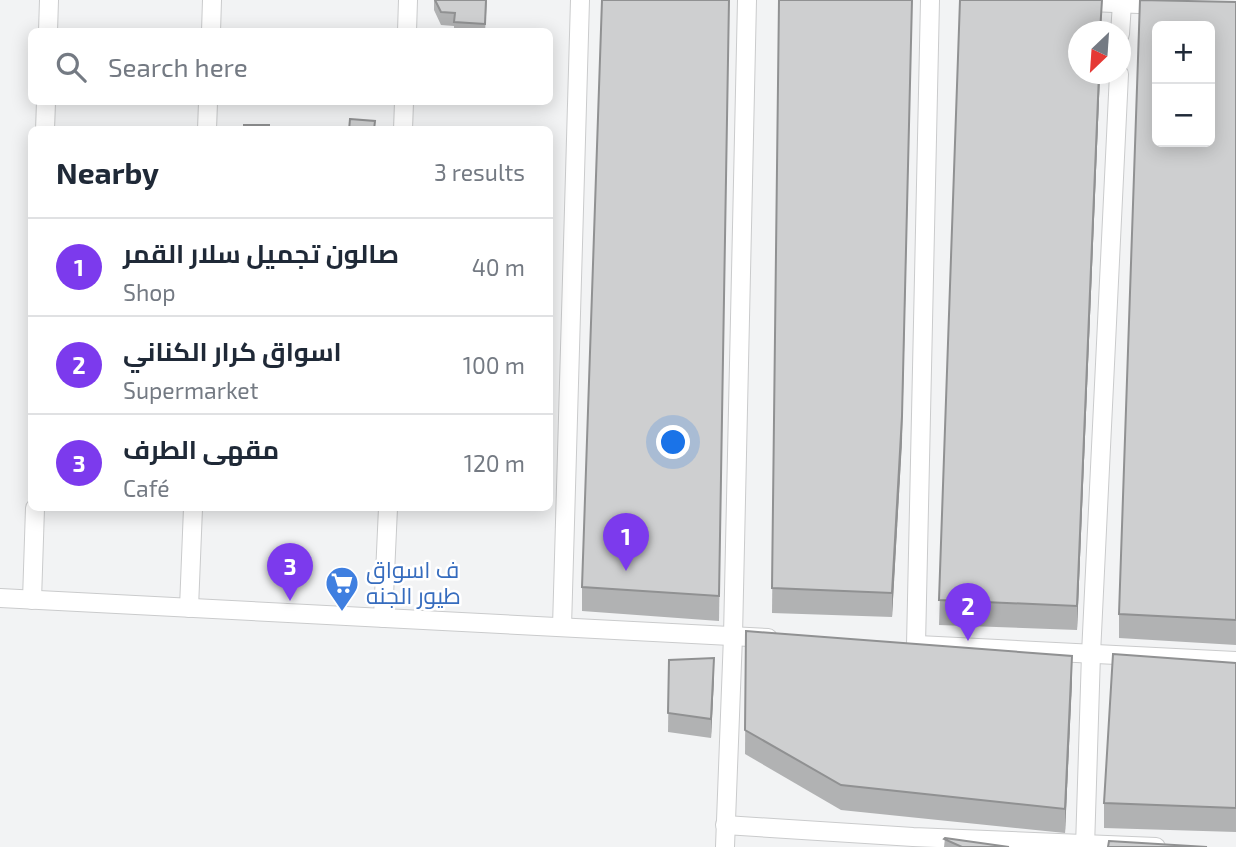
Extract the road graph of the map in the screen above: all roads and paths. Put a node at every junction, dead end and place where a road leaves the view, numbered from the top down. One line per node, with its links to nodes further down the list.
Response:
1 (49, 0): 11 (street)
2 (212, 0): 12 (street)
3 (408, 0): 13 (street)
4 (580, 0): 28 (street)
5 (747, 0): 29 (street)
6 (930, 0): 31 (street)
7 (1043, 0): 8 (street)
8 (1122, 3): 9 (street); 10 (street)
9 (1185, 6)
10 (1121, 21)
11 (48, 28)
12 (211, 28)
13 (407, 28)
14 (1119, 84): 31 (street)
15 (46, 105): 18 (street)
16 (208, 105): 19 (street)
17 (404, 105): 20 (street)
18 (45, 126)
19 (207, 126)
20 (403, 126)
21 (34, 511): 25 (street)
22 (192, 511): 26 (street)
23 (388, 511): 27 (street)
24 (0, 598): 25 (street)
25 (32, 600): 26 (street)
26 (189, 608): 27 (street)
27 (383, 618): 28 (street)
28 (562, 627): 29 (street)
29 (733, 636): 30 (street); 33 (street)
30 (785, 638)
31 (1091, 654): 32 (street); 35 (street)
32 (1236, 661)
33 (726, 825): 34 (street); 36 (street)
34 (913, 842): 35 (street)
35 (1085, 846): 37 (street)
36 (725, 847)
37 (1156, 847)

